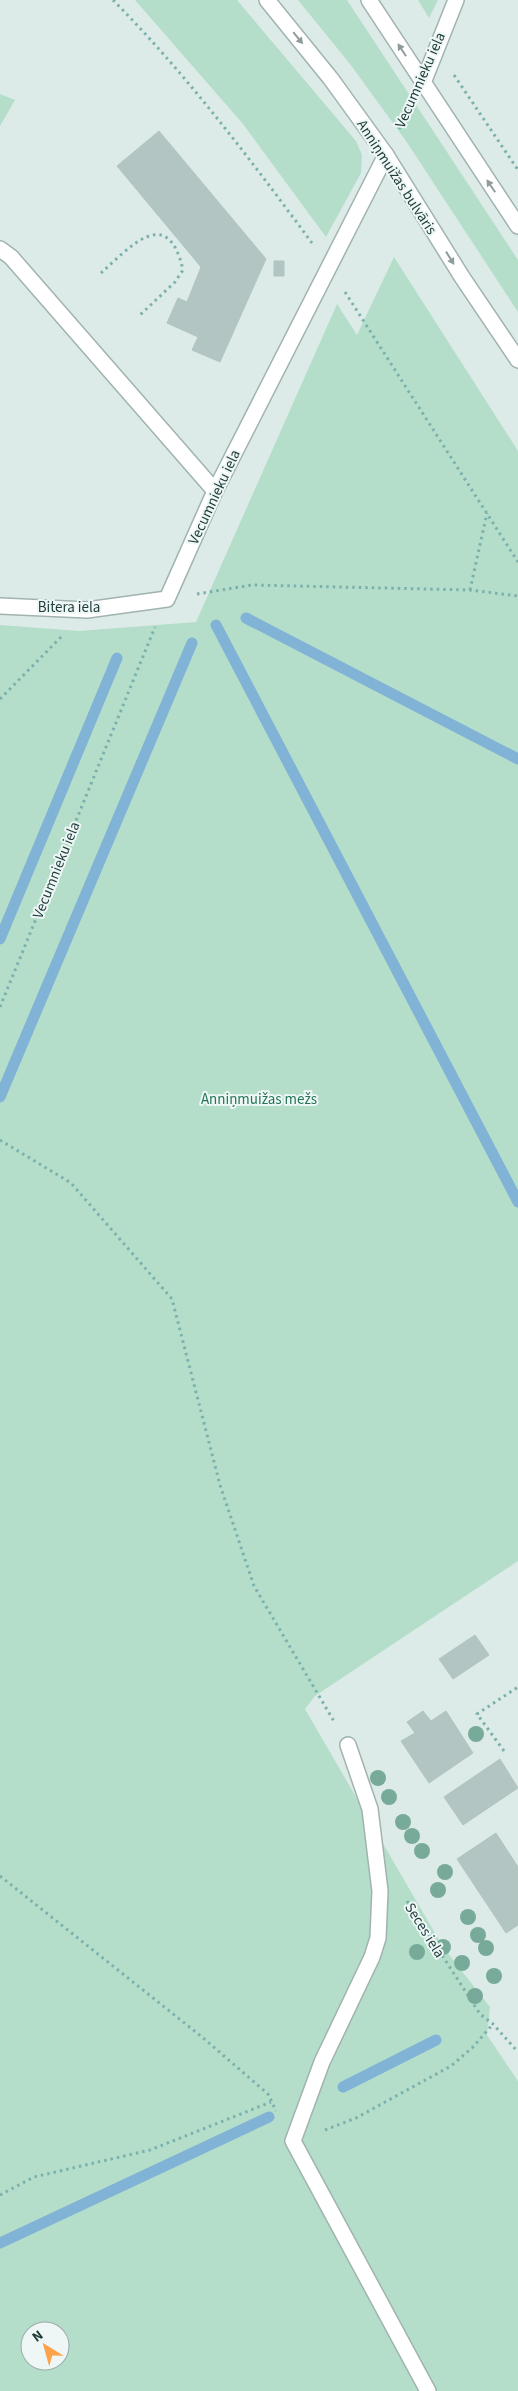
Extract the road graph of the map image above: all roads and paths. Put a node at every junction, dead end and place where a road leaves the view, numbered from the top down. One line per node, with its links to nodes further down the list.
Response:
1 (267, 0): 6 (street, Anniņmuižas bulvāris, one-way to 6)
2 (369, 0): 5 (street, one-way to 2)
3 (456, 0): 4 (street, Vecumnieku iela)
4 (436, 48): 5 (street, Vecumnieku iela); 7 (path)
5 (423, 83): 6 (path, Vecumnieku iela); 8 (street, one-way to 5)
6 (386, 155): 12 (street, Anniņmuižas bulvāris, one-way to 12); 13 (street, Vecumnieku iela)
7 (518, 170)
8 (518, 226)
9 (0, 249): 13 (street)
10 (101, 273): 11 (path)
11 (139, 316)
12 (518, 360)
13 (215, 490): 17 (street, Vecumnieku iela)
14 (487, 513): 15 (path)
15 (470, 590): 16 (path); 17 (path)
16 (518, 596)
17 (166, 599): 19 (street, Bitera iela); 21 (path, Vecumnieku iela)
18 (0, 606): 19 (street, Bitera iela)
19 (87, 610): 20 (path)
20 (0, 699)
21 (0, 1007)
22 (0, 1140): 24 (path)
23 (518, 1687): 25 (path)
24 (348, 1745): 27 (street)
25 (504, 1751)
26 (0, 1876): 30 (path)
27 (380, 1891): 28 (path, Seces iela); 31 (street)
28 (493, 2024): 29 (path, Seces iela); 31 (path)
29 (518, 2052)
30 (271, 2102): 31 (path); 32 (path)
31 (293, 2141): 33 (street)
32 (0, 2196)
33 (428, 2391)

